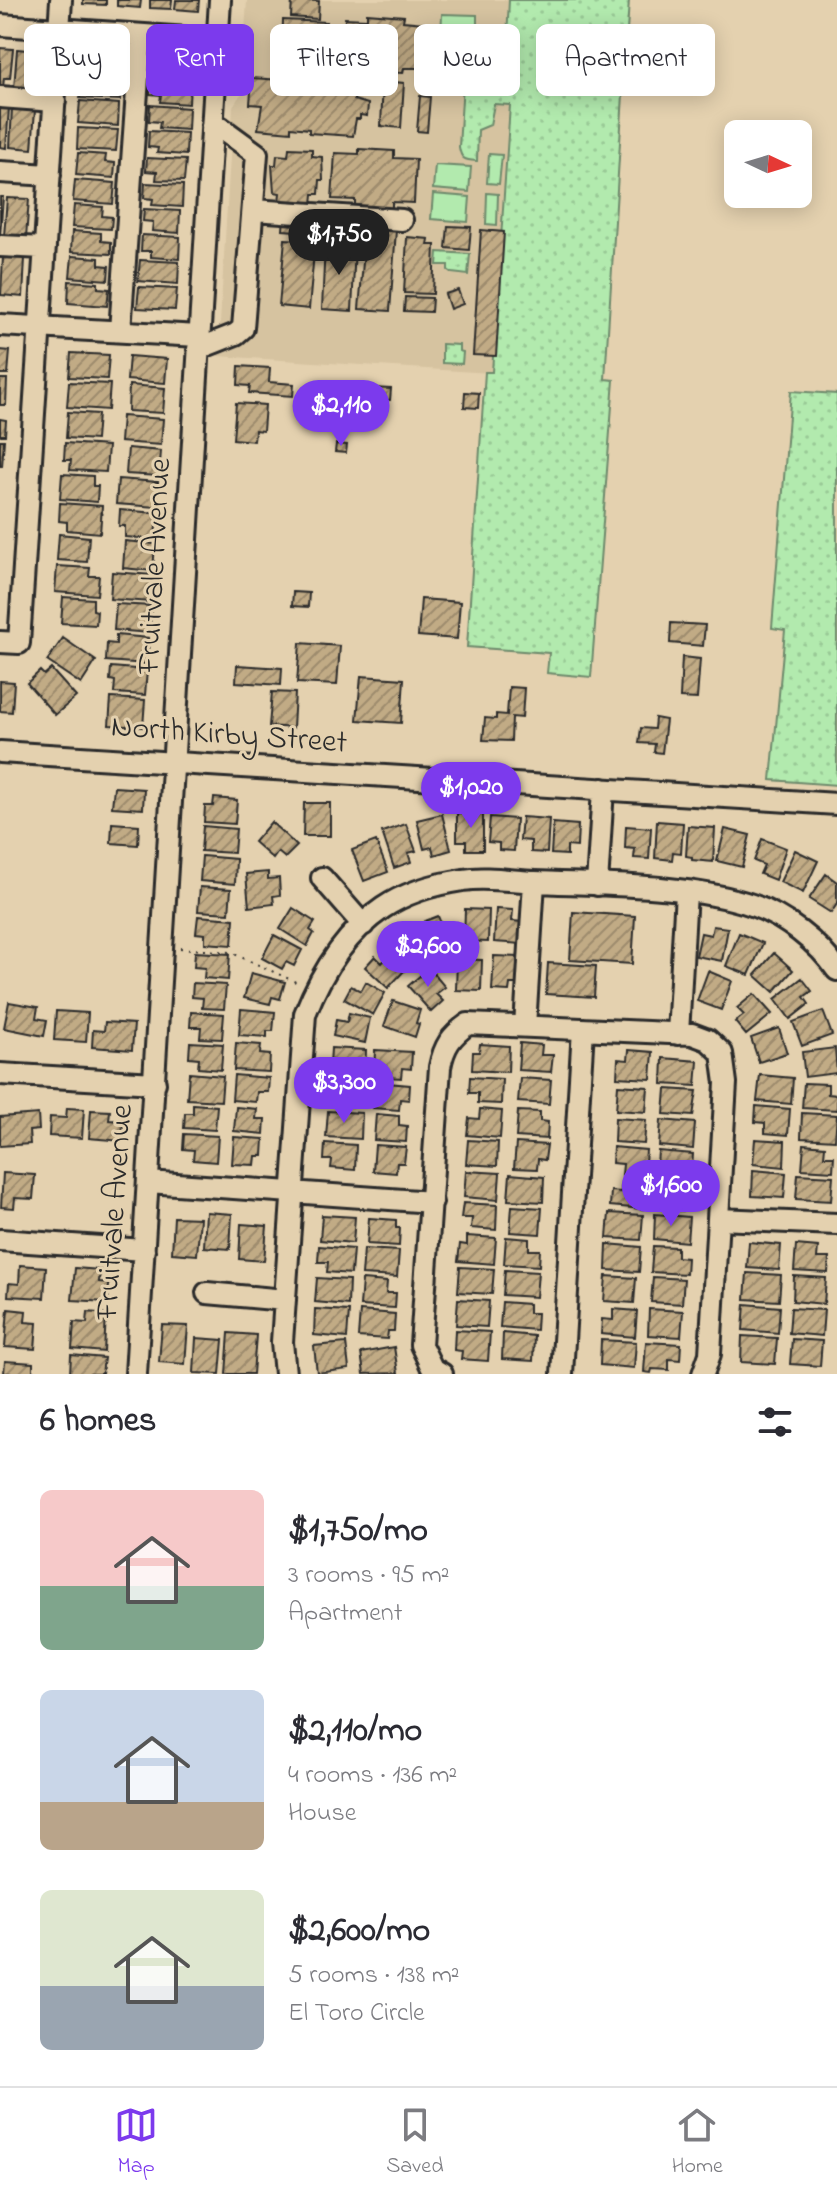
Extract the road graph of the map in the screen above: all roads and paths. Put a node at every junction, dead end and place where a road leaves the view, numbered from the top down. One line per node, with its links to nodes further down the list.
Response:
1 (61, 0): 3 (street)
2 (220, 0): 4 (street, Fruitvale Avenue)
3 (59, 24)
4 (218, 24)
5 (0, 25): 6 (street)
6 (24, 27)
7 (130, 34): 8 (street)
8 (141, 35): 9 (street); 23 (street)
9 (146, 35)
10 (55, 96): 13 (street)
11 (214, 96): 14 (street, Fruitvale Avenue)
12 (0, 97): 13 (street)
13 (55, 101): 16 (street)
14 (212, 126): 17 (street); 24 (street, Fruitvale Avenue)
15 (0, 172): 16 (street)
16 (50, 175): 20 (street)
17 (253, 210): 18 (street); 24 (street)
18 (402, 220)
19 (0, 246): 20 (street)
20 (45, 248): 22 (street)
21 (0, 325): 22 (street)
22 (40, 327): 23 (street); 25 (street)
23 (120, 331): 24 (street)
24 (198, 342): 27 (street, Fruitvale Avenue)
25 (10, 643)
26 (0, 752): 27 (street, North Kirby Street)
27 (175, 763): 28 (street, North Kirby Street); 42 (street, Fruitvale Avenue)
28 (603, 789): 29 (street, North Kirby Street); 32 (street)
29 (837, 804)
30 (322, 878): 34 (street)
31 (534, 882): 32 (street); 34 (street); 38 (street)
32 (597, 885): 33 (street)
33 (686, 892): 36 (street); 40 (street)
34 (363, 925): 37 (street)
35 (174, 947): 37 (path)
36 (834, 959)
37 (314, 990): 44 (street)
38 (525, 1026): 39 (street); 45 (street)
39 (583, 1029): 40 (street); 55 (street)
40 (678, 1034): 46 (street)
41 (0, 1074): 42 (street)
42 (155, 1083): 43 (street, Fruitvale Avenue)
43 (148, 1182): 44 (street); 49 (street, Fruitvale Avenue)
44 (292, 1192): 45 (street); 51 (street)
45 (432, 1202): 54 (street)
46 (718, 1219): 47 (street); 56 (street)
47 (837, 1224)
48 (0, 1240): 49 (street)
49 (144, 1250): 52 (street, Fruitvale Avenue)
50 (207, 1293): 51 (street)
51 (285, 1300): 53 (street)
52 (136, 1374)
53 (285, 1374)
54 (442, 1374)
55 (562, 1374)
56 (703, 1374)

